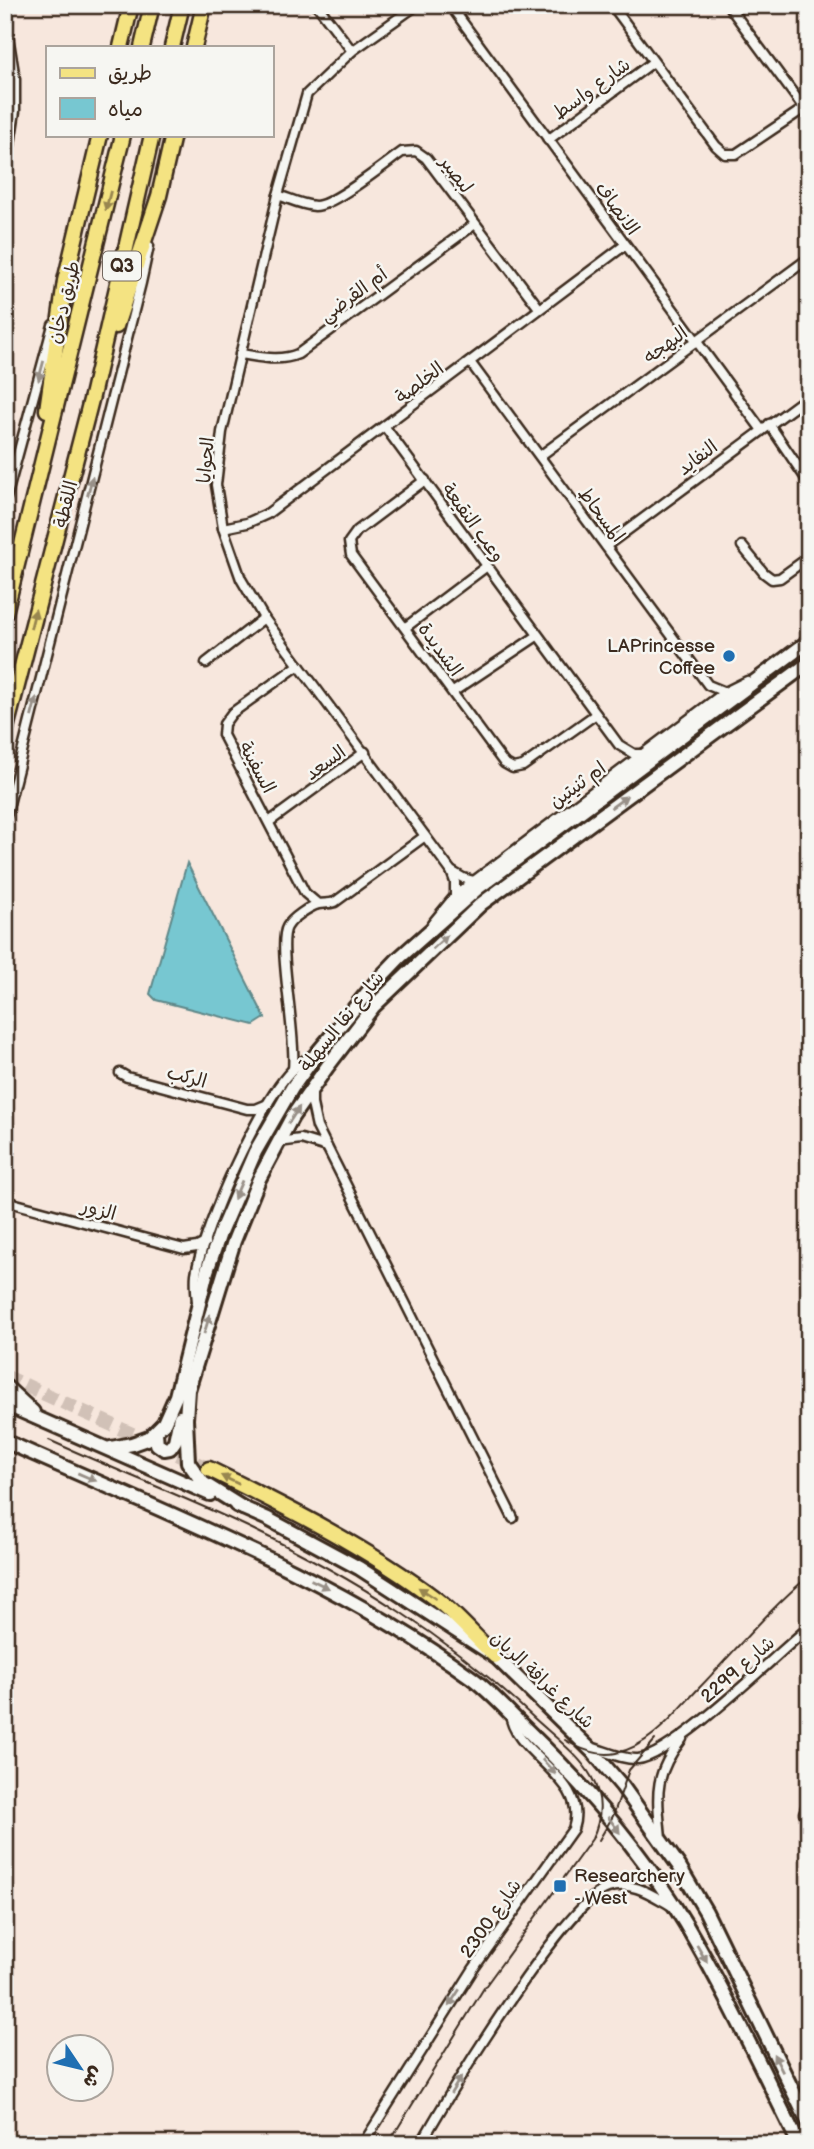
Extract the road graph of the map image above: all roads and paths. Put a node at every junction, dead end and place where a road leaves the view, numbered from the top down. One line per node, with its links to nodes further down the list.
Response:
1 (131, 5): 11 (main road)
2 (152, 5): 12 (main road)
3 (182, 5): 13 (main road)
4 (204, 5): 14 (main road)
5 (317, 5): 15 (street)
6 (416, 5): 15 (street, الحوايا)
7 (450, 5): 22 (street, الانصاف)
8 (612, 5): 16 (street, شارع واسط)
9 (732, 7): 17 (street)
10 (5, 17): 23 (street)
11 (121, 46)
12 (142, 46)
13 (172, 46)
14 (194, 46)
15 (352, 51): 24 (street, الحوايا)
16 (653, 62): 17 (street, شارع واسط); 22 (street, شارع واسط)
17 (807, 110)
18 (100, 136): 29 (main road)
19 (123, 136): 39 (main road, طريق دخان, one-way to 39)
20 (152, 136): 34 (main road, Q3)
21 (173, 136): 25 (main road)
22 (548, 139): 27 (street, الانصاف)
23 (5, 177)
24 (278, 195): 26 (street, لبصير); 32 (street, الحوايا)
25 (159, 196): 34 (main road); 67 (street, اللقطة, one-way to 25)
26 (475, 225): 30 (street, لبصير); 32 (street, أم القرضي)
27 (625, 245): 30 (street, الخلصة); 31 (street, الانصاف)
28 (809, 258): 31 (street, البهجه)
29 (65, 281): 39 (main road); 42 (street, one-way to 42)
30 (539, 309): 33 (street, الخلصة)
31 (696, 341): 37 (street, الانصاف); 38 (street, البهجه)
32 (240, 354): 43 (street, الحوايا)
33 (470, 362): 36 (street, الخلصة); 38 (street, المسحاط)
34 (92, 396): 62 (main road, اللقطة, one-way to 34)
35 (809, 396): 37 (street, النفايد)
36 (385, 427): 40 (street, وعب النقيعة); 43 (street, الخلصة)
37 (765, 427): 41 (street, الانصاف); 44 (street, النفايد)
38 (540, 456): 44 (street, المسحاط)
39 (38, 478): 48 (main road, اللقطة)
40 (425, 481): 47 (street, وعب النقيعة); 50 (street, الشديدة)
41 (809, 483)
42 (5, 502)
43 (223, 528): 49 (street, الحوايا)
44 (606, 546): 57 (street, المسحاط)
45 (742, 546): 46 (street)
46 (809, 556)
47 (487, 566): 50 (street); 51 (street, وعب النقيعة)
48 (5, 613)
49 (264, 618): 53 (street); 55 (street, الحوايا)
50 (405, 627): 58 (street, الشديدة)
51 (537, 636): 58 (street); 61 (street, وعب النقيعة)
52 (809, 641): 56 (street, شارع نقا السهلة)
53 (206, 663)
54 (809, 663): 78 (street, شارع نقا السهلة, one-way to 54)
55 (299, 665): 64 (street, الحوايا); 68 (street, السفينة)
56 (760, 677): 59 (street, ام ثنيتين); 74 (street, شارع نقا السهلة)
57 (708, 685): 59 (street); 60 (street)
58 (453, 692): 61 (street, الشديدة)
59 (725, 692): 60 (street, ام ثنيتين)
60 (707, 708): 65 (street, ام ثنيتين)
61 (596, 714): 63 (street, وعب النقيعة)
62 (5, 732)
63 (621, 747): 65 (street); 66 (street)
64 (365, 752): 68 (street, السعد); 69 (street, الحوايا)
65 (643, 754): 66 (street, ام ثنيتين)
66 (620, 772): 71 (street, ام ثنيتين)
67 (5, 820)
68 (269, 822): 73 (street, السفينة)
69 (425, 836): 70 (street, الحوايا); 73 (street)
70 (452, 871): 71 (street, الحوايا); 72 (street)
71 (474, 881): 72 (street, ام ثنيتين)
72 (454, 896): 74 (street, ام ثنيتين)
73 (318, 904): 76 (street)
74 (426, 933): 75 (street, شارع نقا السهلة)
75 (317, 1053): 76 (street, شارع نقا السهلة); 88 (street, شارع نقا السهلة, one-way to 88)
76 (293, 1069): 79 (street, شارع نقا السهلة)
77 (120, 1073): 80 (street, الركب)
78 (312, 1087): 82 (street, شارع نقا السهلة, one-way to 78); 83 (street)
79 (268, 1104): 80 (street, الركب); 81 (street, شارع نقا السهلة)
80 (247, 1109): 81 (street)
81 (256, 1125): 85 (street, شارع نقا السهلة)
82 (278, 1142): 83 (street); 90 (street, شارع نقا السهلة, one-way to 82)
83 (329, 1148): 98 (street)
84 (5, 1201): 86 (street, الزور)
85 (205, 1243): 86 (street); 87 (street, شارع نقا السهلة)
86 (184, 1250): 87 (street, الزور)
87 (198, 1264): 88 (street, شارع نقا السهلة)
88 (198, 1311): 93 (street, شارع نقا السهلة)
89 (5, 1386): 92 (street)
90 (188, 1390): 93 (street); 97 (street, شارع نقا السهلة)
91 (5, 1404): 92 (street, شارع غرافة الريان)
92 (38, 1417): 95 (street, شارع غرافة الريان)
93 (156, 1433): 95 (street)
94 (5, 1441): 101 (street, one-way to 101)
95 (109, 1448): 97 (street, شارع غرافة الريان)
96 (209, 1469): 100 (main road, one-way to 96)
97 (243, 1508): 100 (street, شارع غرافة الريان)
98 (513, 1518)
99 (809, 1627): 102 (street, شارع 2299)
100 (495, 1656): 103 (street, شارع غرافة الريان)
101 (510, 1714): 107 (street, one-way to 107); 109 (street, شارع 2300, one-way to 109)
102 (686, 1734): 103 (street, شارع 2299); 106 (street, شارع 2299)
103 (588, 1746): 106 (street, شارع غرافة الريان)
104 (809, 1799): 105 (street)
105 (804, 1813)
106 (661, 1839): 108 (street, شارع غرافة الريان, one-way to 106)
107 (675, 1908): 110 (street, one-way to 107); 111 (street, one-way to 111)
108 (809, 2124)
109 (363, 2144)
110 (421, 2144)
111 (799, 2144)

